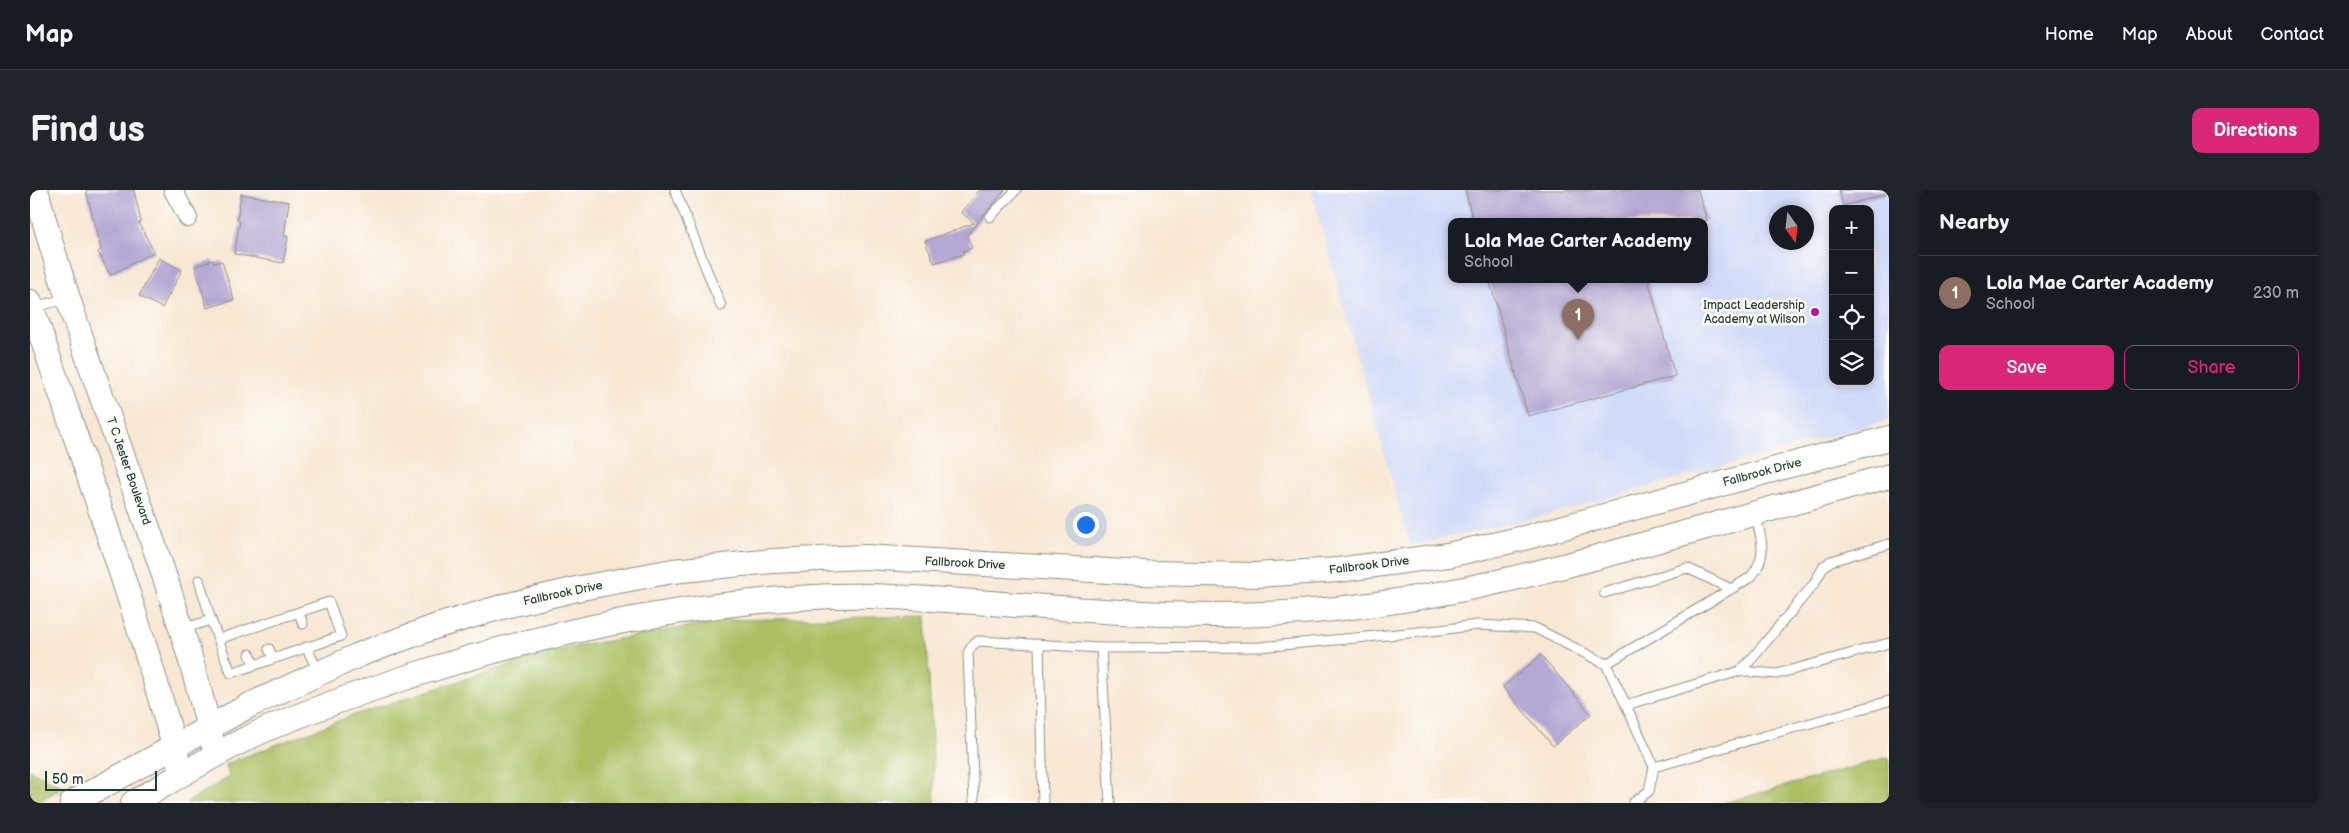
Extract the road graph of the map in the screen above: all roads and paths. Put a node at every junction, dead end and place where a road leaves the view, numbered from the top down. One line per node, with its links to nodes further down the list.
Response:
1 (36, 190): 7 (main road, T C Jester Boulevard)
2 (173, 190): 5 (street)
3 (675, 190): 9 (lane)
4 (1016, 190): 6 (lane)
5 (188, 218)
6 (990, 218)
7 (69, 298): 8 (lane); 25 (main road, T C Jester Boulevard)
8 (31, 305): 41 (main road)
9 (721, 306)
10 (1889, 438): 11 (main road, Fallbrook Drive)
11 (1746, 476): 13 (main road); 15 (main road, Fallbrook Drive)
12 (1889, 476): 13 (main road)
13 (1755, 513): 17 (lane); 18 (main road)
14 (1889, 544): 36 (lane)
15 (1448, 555): 18 (main road); 37 (main road, Fallbrook Drive)
16 (199, 580): 22 (lane)
17 (1731, 589): 19 (lane); 34 (lane)
18 (1453, 593): 42 (main road)
19 (1604, 593)
20 (299, 613): 21 (lane); 23 (lane); 28 (lane)
21 (281, 618): 24 (lane); 26 (lane)
22 (211, 620): 25 (lane); 26 (lane)
23 (303, 624)
24 (284, 628)
25 (182, 630): 40 (main road, T C Jester Boulevard)
26 (218, 639): 35 (lane)
27 (1889, 642): 36 (lane)
28 (309, 644): 33 (lane); 37 (lane)
29 (1038, 644): 30 (lane); 47 (lane); 48 (lane)
30 (1101, 648): 34 (lane); 49 (lane)
31 (270, 649): 33 (lane)
32 (250, 654): 35 (lane)
33 (273, 658): 35 (lane)
34 (1606, 664): 39 (lane)
35 (254, 665)
36 (1740, 671): 39 (lane)
37 (319, 672): 40 (main road, Fallbrook Drive)
38 (1889, 701): 43 (lane)
39 (1626, 705): 43 (lane)
40 (209, 727): 41 (main road, Fallbrook Drive); 42 (main road, T C Jester Boulevard)
41 (174, 746): 44 (main road); 45 (main road, Fallbrook Drive)
42 (216, 755): 44 (main road)
43 (1654, 767): 50 (lane)
44 (182, 775): 46 (main road)
45 (72, 803)
46 (133, 803)
47 (974, 803)
48 (1044, 803)
49 (1110, 803)
50 (1633, 803)

